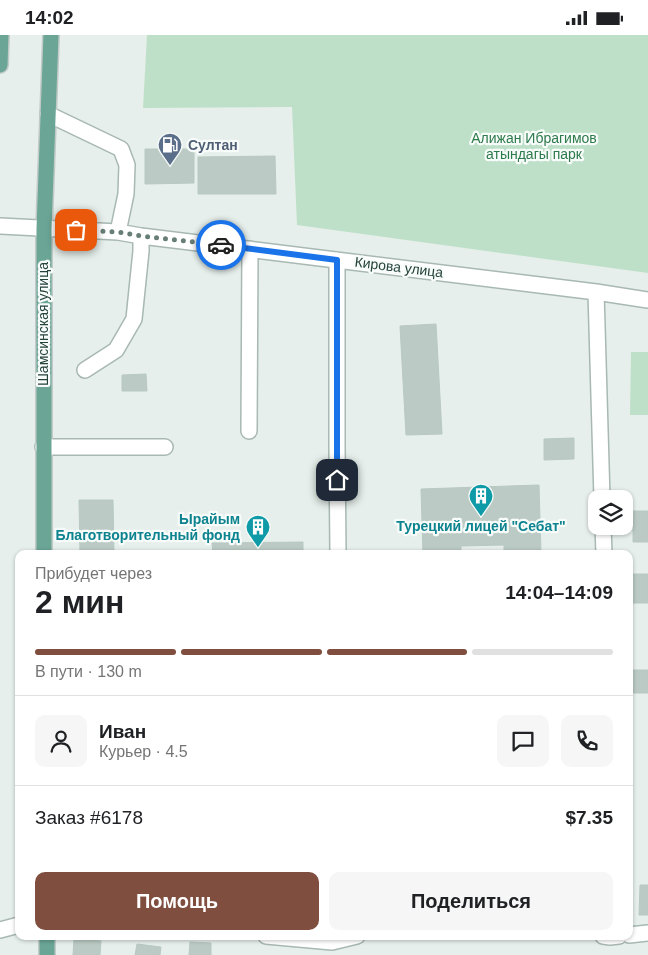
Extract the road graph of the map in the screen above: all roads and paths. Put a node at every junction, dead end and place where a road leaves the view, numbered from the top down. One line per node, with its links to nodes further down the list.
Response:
1 (1, 35): 3 (main road)
2 (51, 35): 4 (main road, Шамсинская улица)
3 (0, 65)
4 (48, 114): 6 (main road, Шамсинская улица); 7 (street)
5 (0, 227): 6 (street, Кирова улица)
6 (44, 229): 7 (street, Кирова улица); 15 (main road, Шамсинская улица)
7 (118, 232): 8 (street, Кирова улица)
8 (142, 236): 9 (street, Кирова улица); 13 (street)
9 (250, 249): 10 (street, Кирова улица); 14 (street)
10 (337, 260): 11 (street, Кирова улица); 20 (street)
11 (596, 292): 12 (street, Кирова улица); 17 (street)
12 (648, 300)
13 (85, 370)
14 (249, 431)
15 (43, 447): 16 (street); 19 (main road, Шамсинская улица)
16 (165, 447)
17 (602, 490)
18 (603, 535): 21 (street)
19 (44, 550)
20 (338, 550)
21 (604, 550)
22 (15, 926): 23 (street)
23 (0, 930)
24 (648, 933): 25 (street)
25 (633, 935)
26 (47, 940): 30 (main road)
27 (295, 940): 29 (street)
28 (346, 940): 29 (street)
29 (332, 945)
30 (47, 955)

